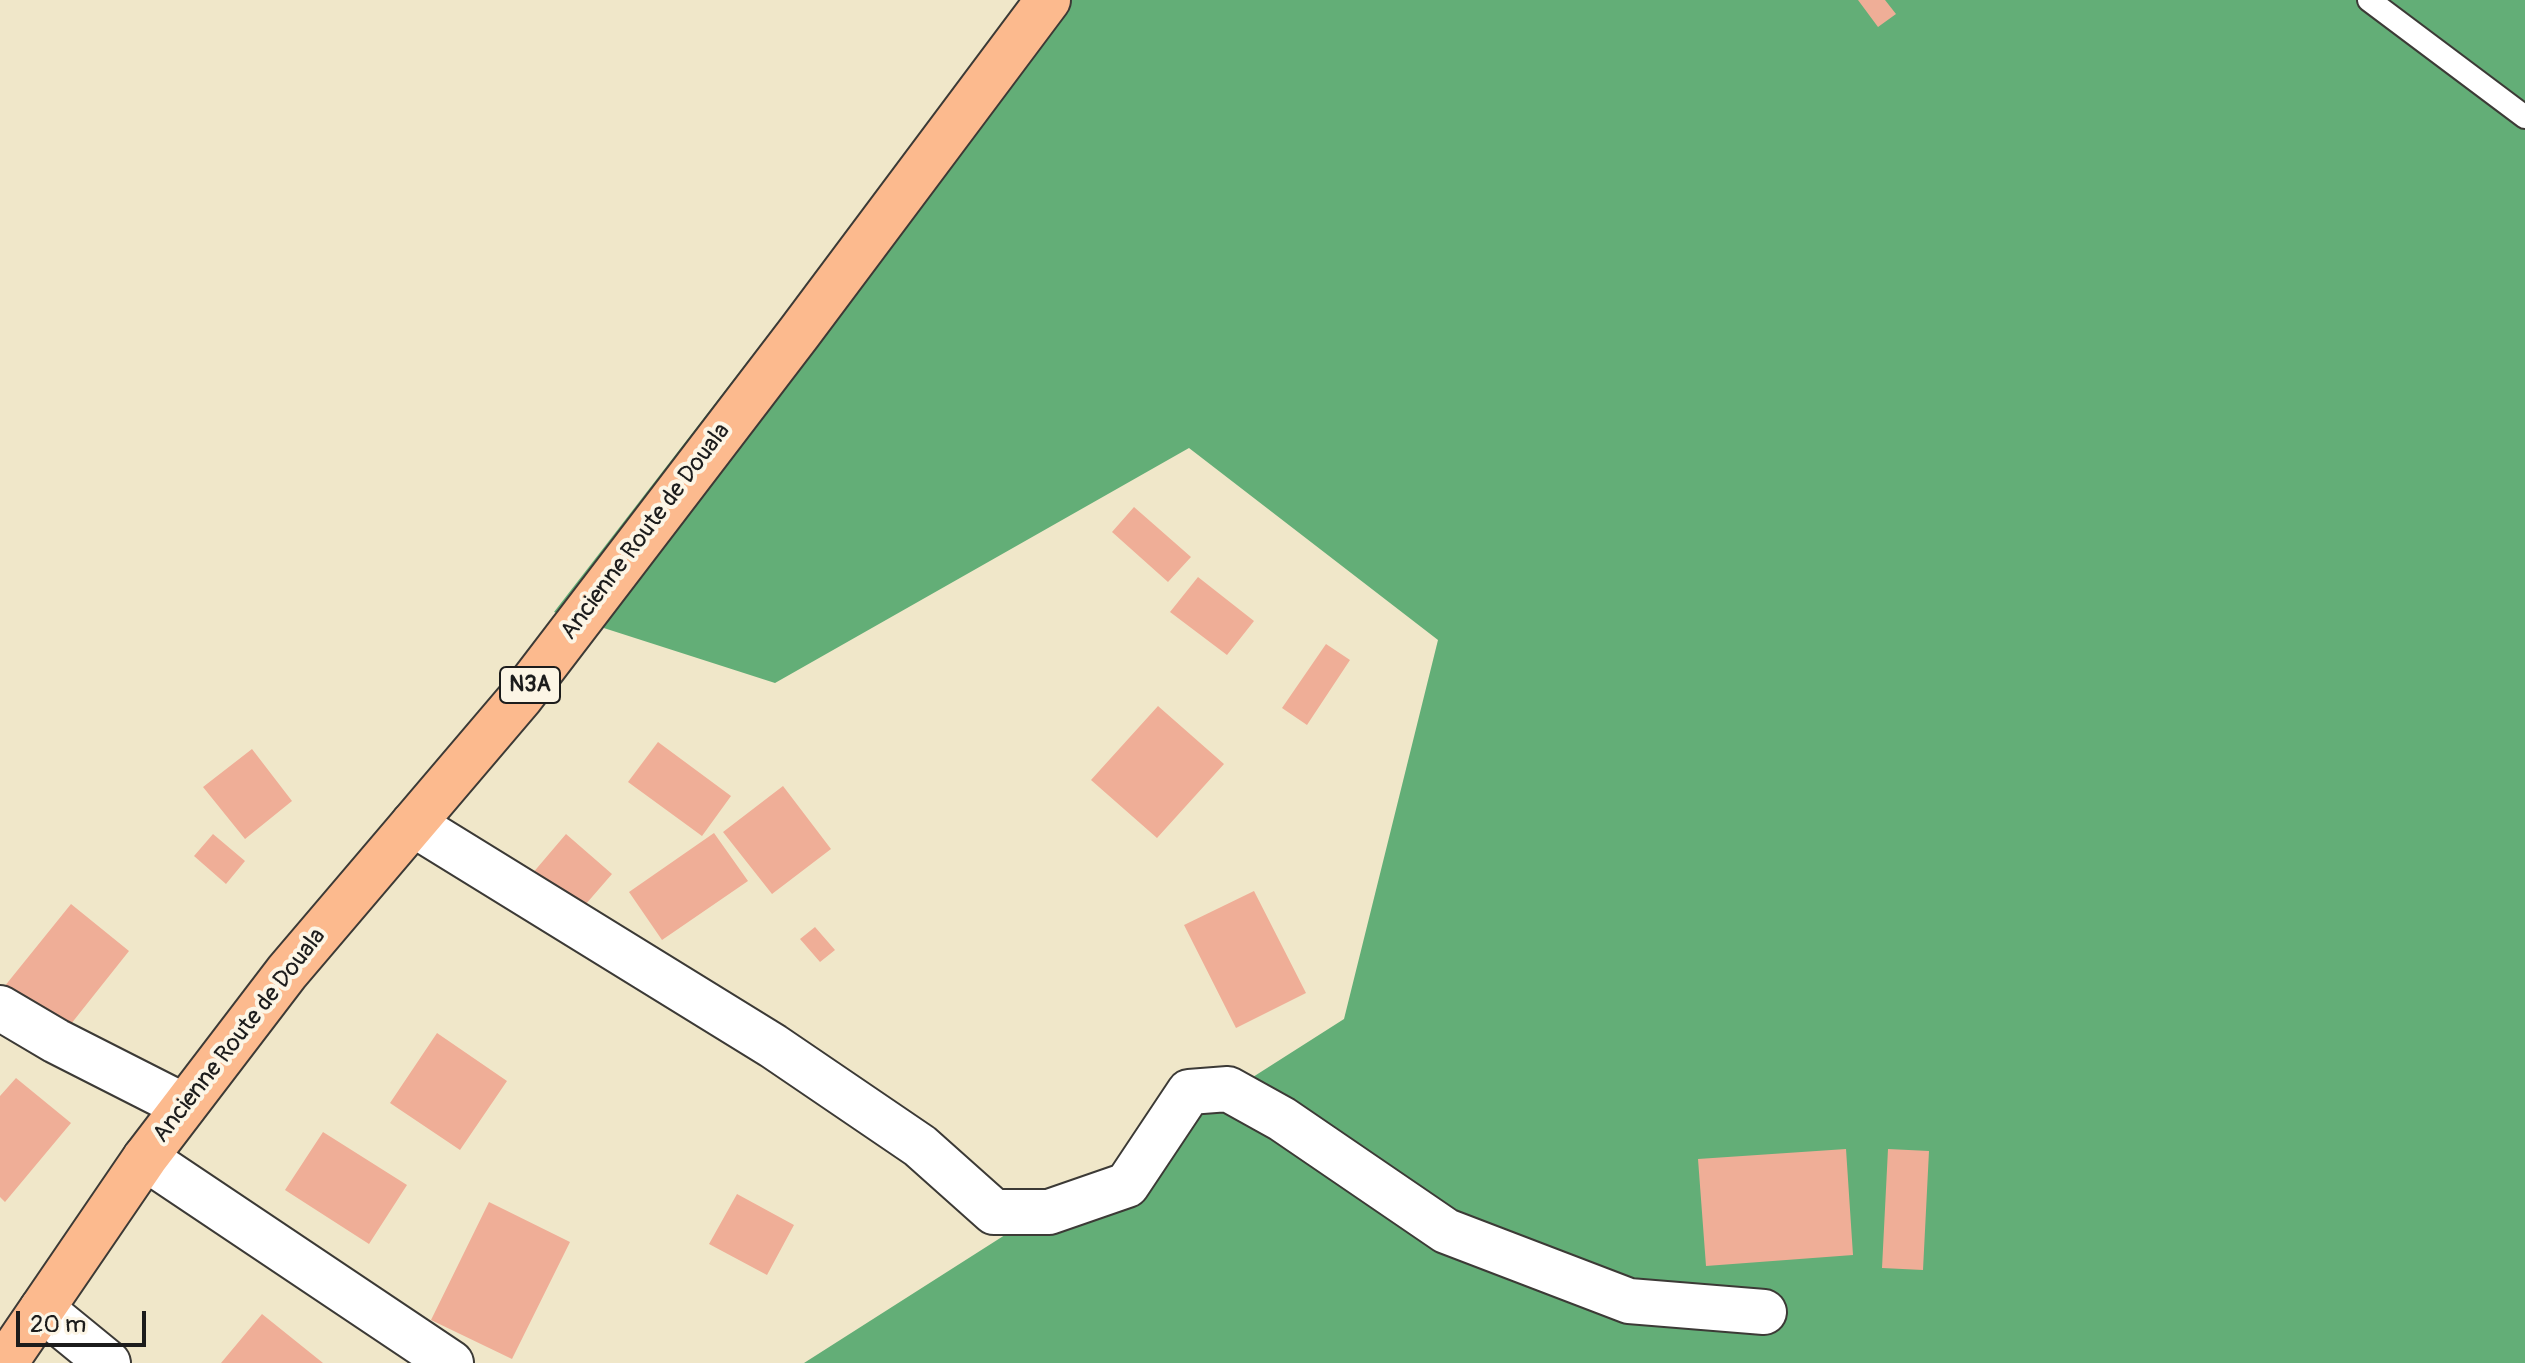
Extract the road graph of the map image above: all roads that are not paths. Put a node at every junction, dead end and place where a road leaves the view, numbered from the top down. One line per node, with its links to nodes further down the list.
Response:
1 (1048, 0): 4 (highway, Ancienne Route de Douala / N3A)
2 (2369, 0): 3 (lane)
3 (2525, 117)
4 (413, 824): 6 (highway, Ancienne Route de Douala / N3A); 9 (street)
5 (0, 1008): 6 (street)
6 (184, 1106): 7 (highway, Ancienne Route de Douala / N3A)
7 (145, 1158): 8 (highway, Ancienne Route de Douala / N3A); 12 (street)
8 (42, 1309): 10 (highway, Ancienne Route de Douala / N3A); 11 (street)
9 (1764, 1312)
10 (5, 1363)
11 (108, 1363)
12 (451, 1363)

